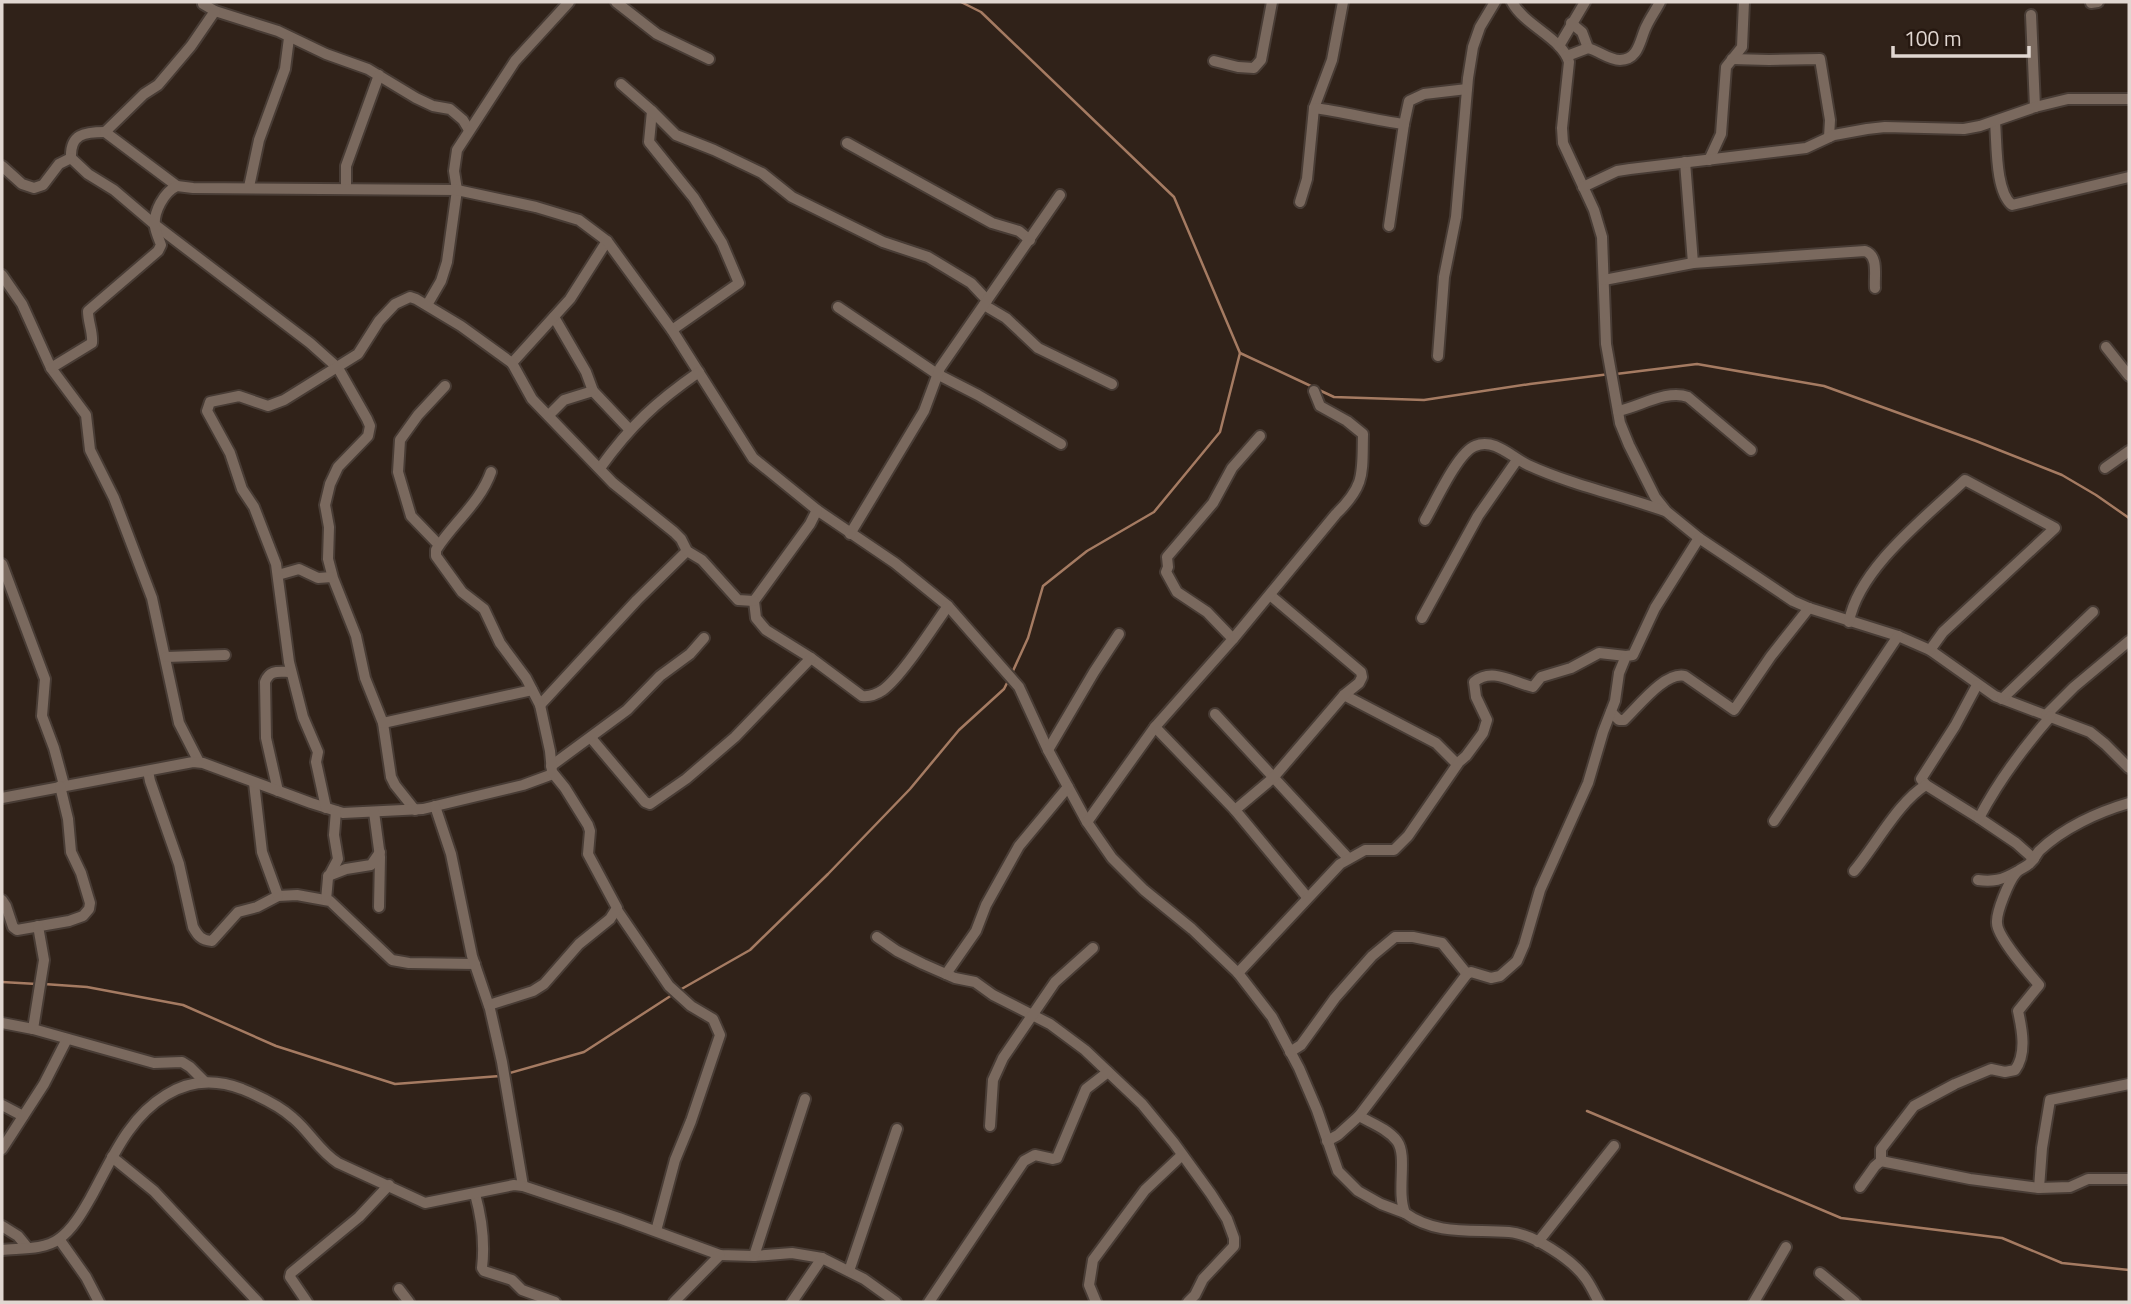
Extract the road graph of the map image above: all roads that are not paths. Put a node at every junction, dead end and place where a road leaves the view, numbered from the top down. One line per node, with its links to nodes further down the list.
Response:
1 (569, 2): 30 (street)
2 (616, 2): 18 (street)
3 (1272, 2): 20 (street)
4 (1343, 2): 26 (street)
5 (1495, 2): 23 (street)
6 (1512, 2): 15 (street)
7 (1585, 2): 13 (street)
8 (1660, 2): 16 (street)
9 (1744, 2): 19 (street)
10 (202, 3): 11 (street)
11 (215, 11): 14 (street); 31 (street)
12 (2031, 15): 25 (street)
13 (1571, 23): 15 (street); 16 (street)
14 (289, 38): 21 (street); 40 (street)
15 (1559, 46): 17 (street)
16 (1588, 48): 17 (street)
17 (1567, 56): 41 (street)
18 (709, 59)
19 (1732, 59): 32 (street); 35 (street)
20 (1214, 61)
21 (379, 75): 30 (street); 42 (street)
22 (621, 84): 27 (street)
23 (1467, 89): 29 (street); 60 (street)
24 (2129, 99): 25 (street)
25 (2035, 107): 28 (street)
26 (1314, 108): 29 (street); 45 (street)
27 (652, 111): 54 (street); 58 (street)
28 (1995, 122): 32 (street); 38 (street)
29 (1404, 124): 47 (street)
30 (469, 130): 43 (street)
31 (105, 132): 34 (street); 39 (street)
32 (1829, 137): 35 (street)
33 (846, 143): 48 (street)
34 (71, 158): 37 (street); 46 (street)
35 (1709, 160): 36 (street)
36 (1685, 162): 41 (street); 50 (street)
37 (2, 166)
38 (2129, 177)
39 (177, 186): 40 (street); 46 (street)
40 (249, 187): 42 (street)
41 (1583, 187): 52 (street)
42 (346, 188): 43 (street)
43 (457, 190): 49 (street); 55 (street)
44 (1060, 195): 48 (street)
45 (1300, 202)
46 (154, 223): 62 (street); 63 (street)
47 (1389, 226)
48 (1030, 240): 54 (street)
49 (607, 241): 57 (street); 58 (street)
50 (1693, 263): 52 (street); 53 (street)
51 (2, 275): 62 (street)
52 (1604, 280): 71 (street)
53 (1875, 288)
54 (985, 302): 65 (street); 67 (street)
55 (426, 305): 61 (street); 63 (street)
56 (838, 307): 65 (street)
57 (554, 317): 61 (street); 69 (street)
58 (672, 330): 64 (street)
59 (2106, 346): 66 (street)
60 (1438, 356)
61 (512, 363): 72 (street)
62 (51, 368): 107 (street)
63 (338, 368): 90 (street); 91 (street)
64 (699, 372): 73 (street); 82 (street)
65 (937, 374): 75 (street); 85 (street)
66 (2129, 376)
67 (1112, 384)
68 (445, 386): 87 (street)
69 (593, 391): 72 (street); 73 (street)
70 (1314, 391): 92 (street)
71 (1618, 411): 76 (street); 83 (street)
72 (549, 415): 79 (street)
73 (629, 429): 79 (street)
74 (1260, 436): 102 (street)
75 (1061, 444)
76 (1751, 450)
77 (2129, 451): 80 (street)
78 (1517, 460): 83 (street); 84 (street); 97 (street)
79 (600, 468): 88 (street)
80 (2105, 468)
81 (491, 472): 87 (street)
82 (817, 510): 85 (street); 93 (street)
83 (1667, 512): 86 (street)
84 (1425, 520)
85 (850, 534): 94 (street)
86 (1699, 538): 95 (street); 106 (street)
87 (439, 545): 111 (street)
88 (687, 551): 93 (street); 114 (street)
89 (2, 564): 130 (street)
90 (278, 575): 91 (street); 109 (street)
91 (332, 577): 118 (street)
92 (1270, 595): 102 (street); 112 (street)
93 (754, 601): 108 (street)
94 (948, 606): 108 (street); 121 (street)
95 (1809, 608): 98 (street); 115 (street)
96 (2093, 612): 113 (street)
97 (1422, 618)
98 (1849, 622): 100 (street); 104 (street)
99 (1119, 634): 121 (street)
100 (1898, 636): 104 (street); 141 (street)
101 (704, 638): 120 (street)
102 (1233, 639): 119 (street)
103 (2129, 641): 117 (street)
104 (1930, 650): 110 (street)
105 (225, 655): 107 (street)
106 (1626, 656): 115 (street); 123 (street)
107 (166, 657): 122 (street)
108 (811, 658): 120 (street)
109 (291, 672): 132 (street); 136 (street)
110 (1977, 685): 113 (street); 129 (street)
111 (531, 690): 114 (street); 118 (street)
112 (1343, 695): 123 (street); 127 (street)
113 (2002, 699): 117 (street)
114 (540, 705): 125 (street)
115 (1611, 712): 162 (street)
116 (1215, 714): 127 (street)
117 (2049, 716): 124 (street); 140 (street)
118 (383, 723): 137 (street)
119 (1155, 727): 138 (street); 142 (street)
120 (591, 738): 125 (street)
121 (1048, 750): 131 (street)
122 (199, 762): 126 (street); 128 (street)
123 (1457, 764): 144 (street)
124 (2129, 768)
125 (552, 770): 135 (street); 155 (street)
126 (148, 771): 130 (street); 150 (street)
127 (1273, 778): 138 (street); 144 (street)
128 (254, 782): 132 (street); 150 (street)
129 (1926, 785): 140 (street); 146 (street)
130 (62, 786): 133 (street); 156 (street)
131 (1068, 787): 142 (street); 161 (street)
132 (278, 791): 136 (street)
133 (2, 798)
134 (2129, 803): 145 (street)
135 (435, 806): 137 (street); 159 (street)
136 (331, 810): 139 (street); 148 (street)
137 (415, 810): 139 (street)
138 (1235, 810): 151 (street)
139 (374, 812): 143 (street)
140 (1979, 818): 145 (street)
141 (1774, 821)
142 (1087, 822): 160 (street)
143 (380, 852): 148 (street); 154 (street)
144 (1348, 858): 151 (street)
145 (2034, 859): 147 (street)
146 (1854, 871)
147 (2016, 872): 149 (street); 183 (street)
148 (328, 876): 153 (street)
149 (1978, 880)
150 (278, 896): 153 (street)
151 (1307, 897): 160 (street)
152 (2, 900): 156 (street)
153 (326, 900): 159 (street)
154 (379, 907)
155 (617, 911): 163 (street); 192 (street)
156 (38, 926): 166 (street)
157 (877, 937): 161 (street)
158 (1093, 948): 164 (street)
159 (475, 964): 163 (street)
160 (1238, 972): 168 (street)
161 (946, 974): 164 (street)
162 (1467, 974): 168 (street); 175 (street)
163 (489, 1005): 186 (street)
164 (1033, 1015): 169 (street); 176 (street)
165 (2, 1024): 166 (street)
166 (33, 1029): 167 (street)
167 (67, 1039): 170 (street); 174 (street)
168 (1290, 1052): 178 (street)
169 (1108, 1072): 181 (street); 212 (street)
170 (205, 1083): 182 (street); 185 (street)
171 (2129, 1084): 188 (street)
172 (805, 1099): 199 (street)
173 (2, 1105): 174 (street)
174 (23, 1116): 180 (street)
175 (1359, 1116): 178 (street); 190 (street)
176 (990, 1125)
177 (897, 1129): 201 (street)
178 (1327, 1141): 190 (street)
179 (1614, 1146): 194 (street)
180 (2, 1149)
181 (1182, 1155): 213 (street); 214 (street)
182 (112, 1157): 193 (street); 205 (street)
183 (1881, 1161): 187 (street); 188 (street)
184 (2129, 1179): 188 (street)
185 (389, 1185): 189 (street); 206 (street)
186 (523, 1186): 189 (street); 192 (street)
187 (1860, 1187)
188 (2039, 1188)
189 (475, 1194): 208 (street)
190 (1405, 1213): 194 (street)
191 (2, 1226): 195 (street)
192 (656, 1231): 198 (street)
193 (59, 1239): 195 (street); 204 (street)
194 (1538, 1242): 215 (street)
195 (27, 1247): 197 (street)
196 (1786, 1247): 216 (street)
197 (2, 1250)
198 (720, 1255): 199 (street); 209 (street)
199 (754, 1256): 200 (street)
200 (822, 1258): 201 (street); 210 (street)
201 (849, 1271): 211 (street)
202 (1821, 1273): 217 (street)
203 (399, 1289): 207 (street)
204 (99, 1302)
205 (258, 1302)
206 (307, 1302)
207 (409, 1302)
208 (555, 1302)
209 (674, 1302)
210 (792, 1302)
211 (896, 1302)
212 (929, 1302)
213 (1096, 1302)
214 (1188, 1302)
215 (1599, 1302)
216 (1754, 1302)
217 (1855, 1302)

